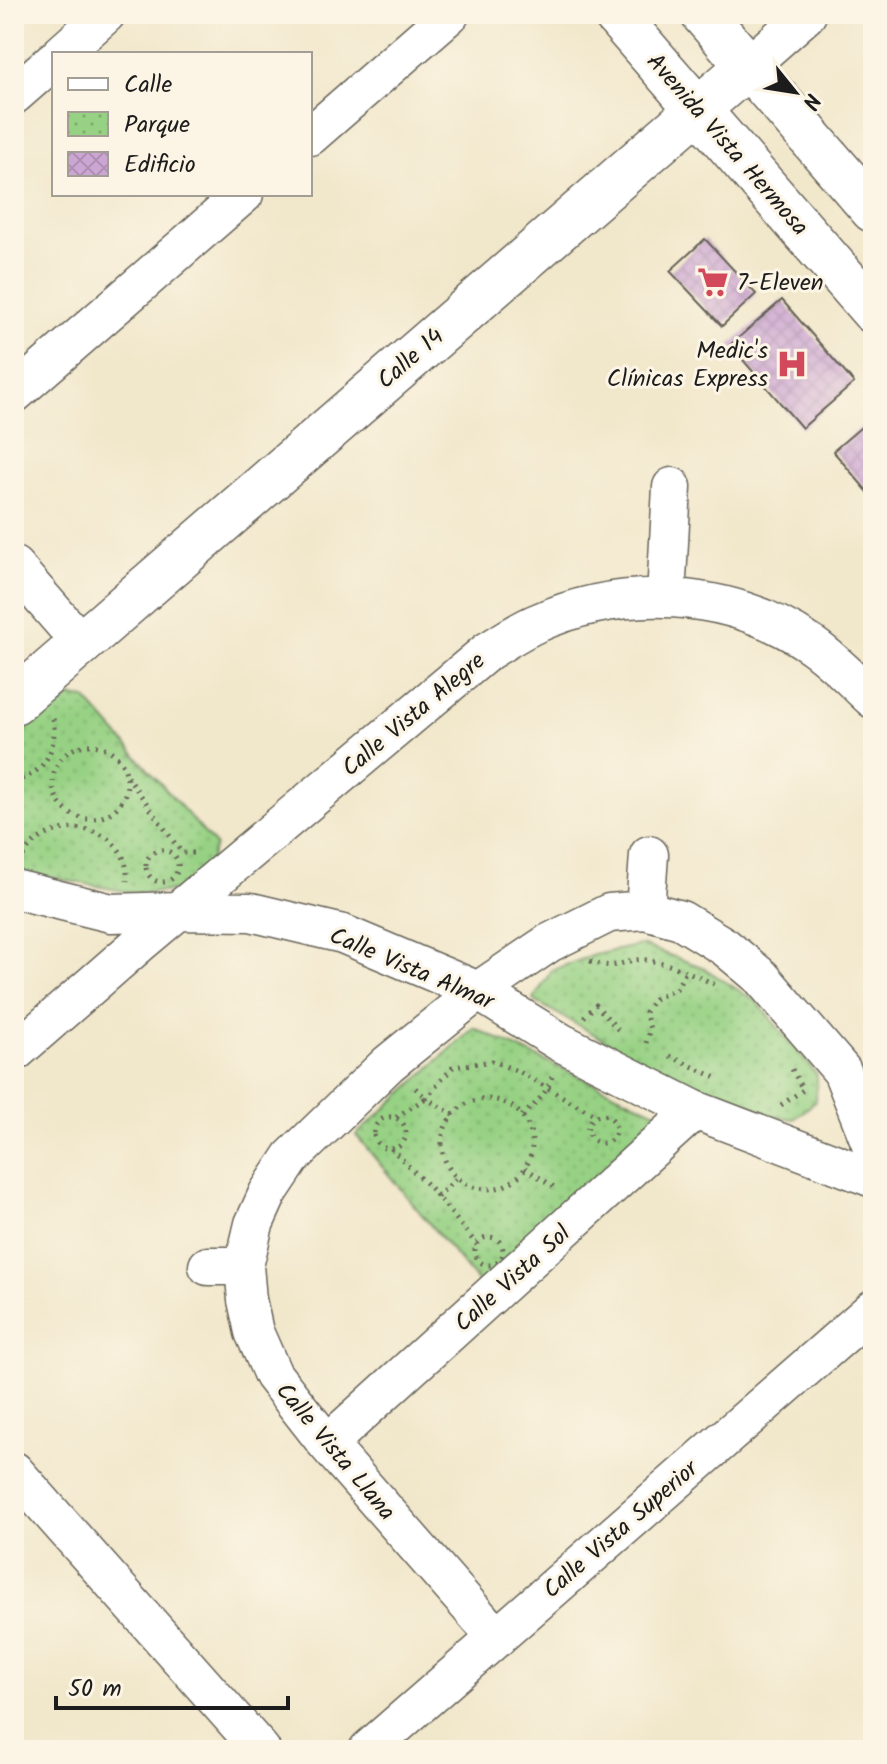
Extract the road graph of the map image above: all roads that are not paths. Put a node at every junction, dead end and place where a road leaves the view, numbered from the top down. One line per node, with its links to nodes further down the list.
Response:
1 (106, 14): 6 (street)
2 (450, 14): 11 (street)
3 (615, 14): 10 (street, Avenida Vista Hermosa)
4 (703, 14): 8 (street)
5 (807, 14): 8 (street, Calle 14)
6 (63, 52)
7 (52, 62): 9 (street)
8 (748, 66): 10 (street, Calle 14); 13 (street)
9 (14, 95)
10 (698, 109): 14 (street, Avenida Vista Hermosa); 19 (street, Calle 14)
11 (312, 134)
12 (242, 196): 15 (street)
13 (873, 210)
14 (873, 311)
15 (14, 394)
16 (672, 487): 18 (street)
17 (14, 566): 19 (street)
18 (666, 597): 20 (street, Calle Vista Alegre); 25 (street, Calle Vista Alegre)
19 (81, 643): 21 (street, Calle 14)
20 (873, 699)
21 (33, 710)
22 (649, 855): 24 (street)
23 (18, 869): 25 (street, Calle Vista Almar)
24 (645, 910): 26 (street, Calle Vista Llana); 29 (street)
25 (179, 911): 26 (street, Calle Vista Almar); 27 (street, Calle Vista Alegre)
26 (478, 991): 28 (street, Calle Vista Almar); 32 (street, Calle Vista Llana)
27 (14, 1053)
28 (695, 1110): 30 (street, Calle Vista Almar); 32 (street, Calle Vista Sol)
29 (873, 1149)
30 (873, 1178)
31 (873, 1309): 34 (street, Calle Vista Superior)
32 (327, 1444): 34 (street, Calle Vista Llana)
33 (14, 1471): 35 (street)
34 (497, 1638): 36 (street, Calle Vista Superior)
35 (261, 1750)
36 (368, 1750)

